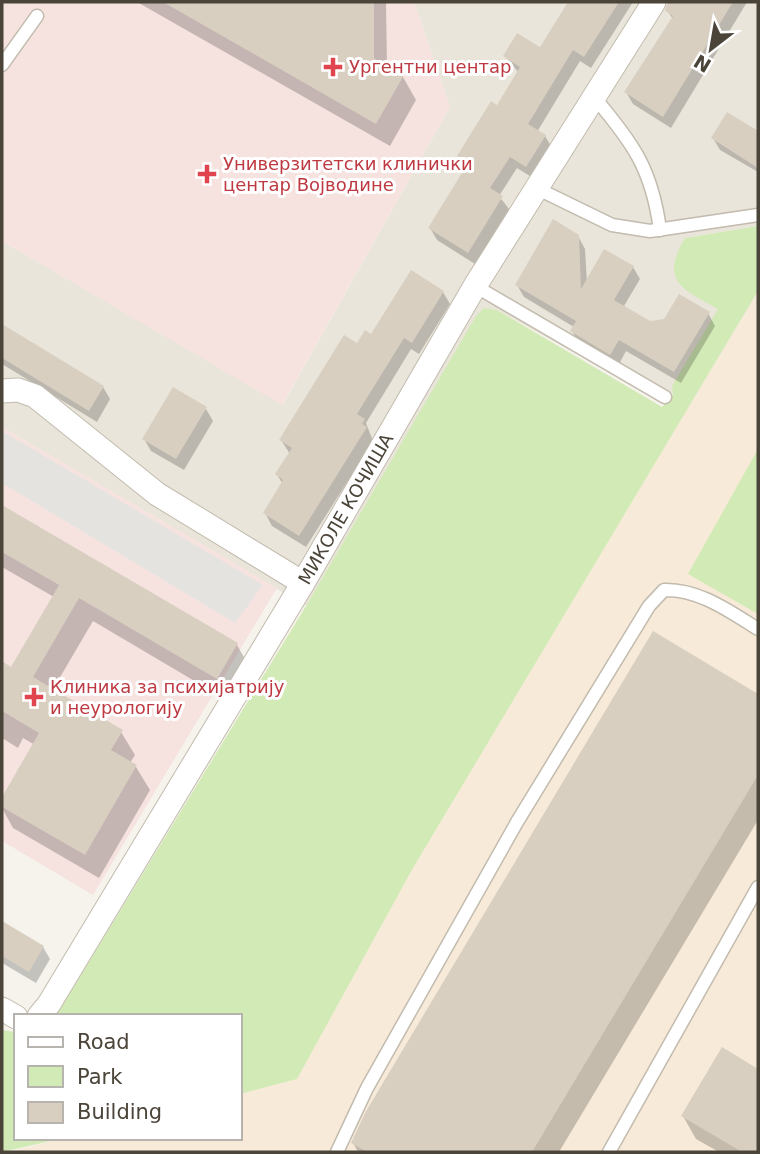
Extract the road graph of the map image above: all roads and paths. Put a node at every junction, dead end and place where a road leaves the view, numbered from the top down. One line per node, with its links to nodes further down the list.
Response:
1 (654, 2): 4 (street, МИКОЛЕ КОЧИША)
2 (37, 16): 3 (lane)
3 (2, 65)
4 (594, 97): 5 (street, МИКОЛЕ КОЧИША); 7 (lane)
5 (536, 188): 7 (lane); 8 (street, МИКОЛЕ КОЧИША)
6 (758, 215): 7 (lane)
7 (660, 230)
8 (475, 286): 10 (lane); 11 (street, МИКОЛЕ КОЧИША)
9 (2, 391): 11 (street)
10 (665, 397)
11 (303, 583): 14 (street, МИКОЛЕ КОЧИША)
12 (758, 629): 15 (lane)
13 (758, 887): 16 (lane)
14 (41, 1014)
15 (337, 1152)
16 (609, 1152)

